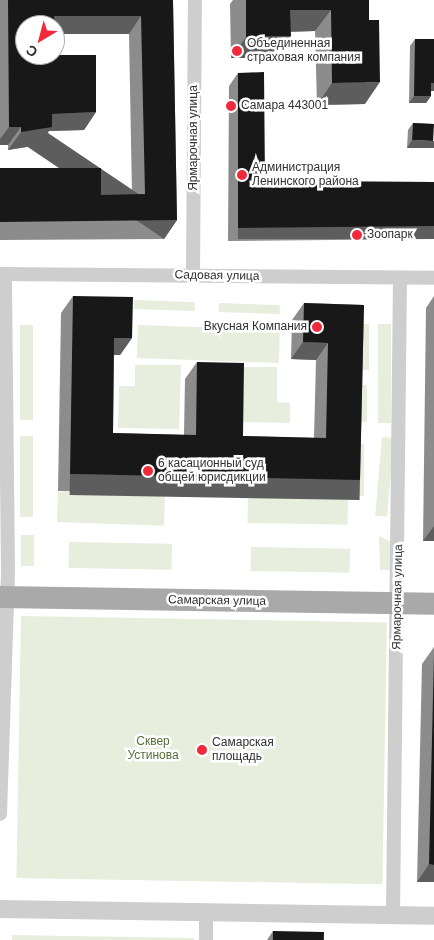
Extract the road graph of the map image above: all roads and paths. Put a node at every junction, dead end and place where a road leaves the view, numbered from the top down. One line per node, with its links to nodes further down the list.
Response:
1 (195, 0): 3 (street, Ярмарочная улица)
2 (2, 274): 3 (street, Садовая улица); 6 (street)
3 (193, 275): 4 (street, Садовая улица)
4 (400, 278): 5 (street, Садовая улица); 7 (street, Ярмарочная улица)
5 (434, 278)
6 (4, 597): 7 (main road, Самарская улица); 9 (street)
7 (398, 604): 8 (main road, Самарская улица); 12 (street, Ярмарочная улица)
8 (434, 604)
9 (0, 814)
10 (0, 909): 11 (street)
11 (206, 913): 12 (street); 14 (street)
12 (393, 915): 13 (street)
13 (434, 916)
14 (206, 940)

